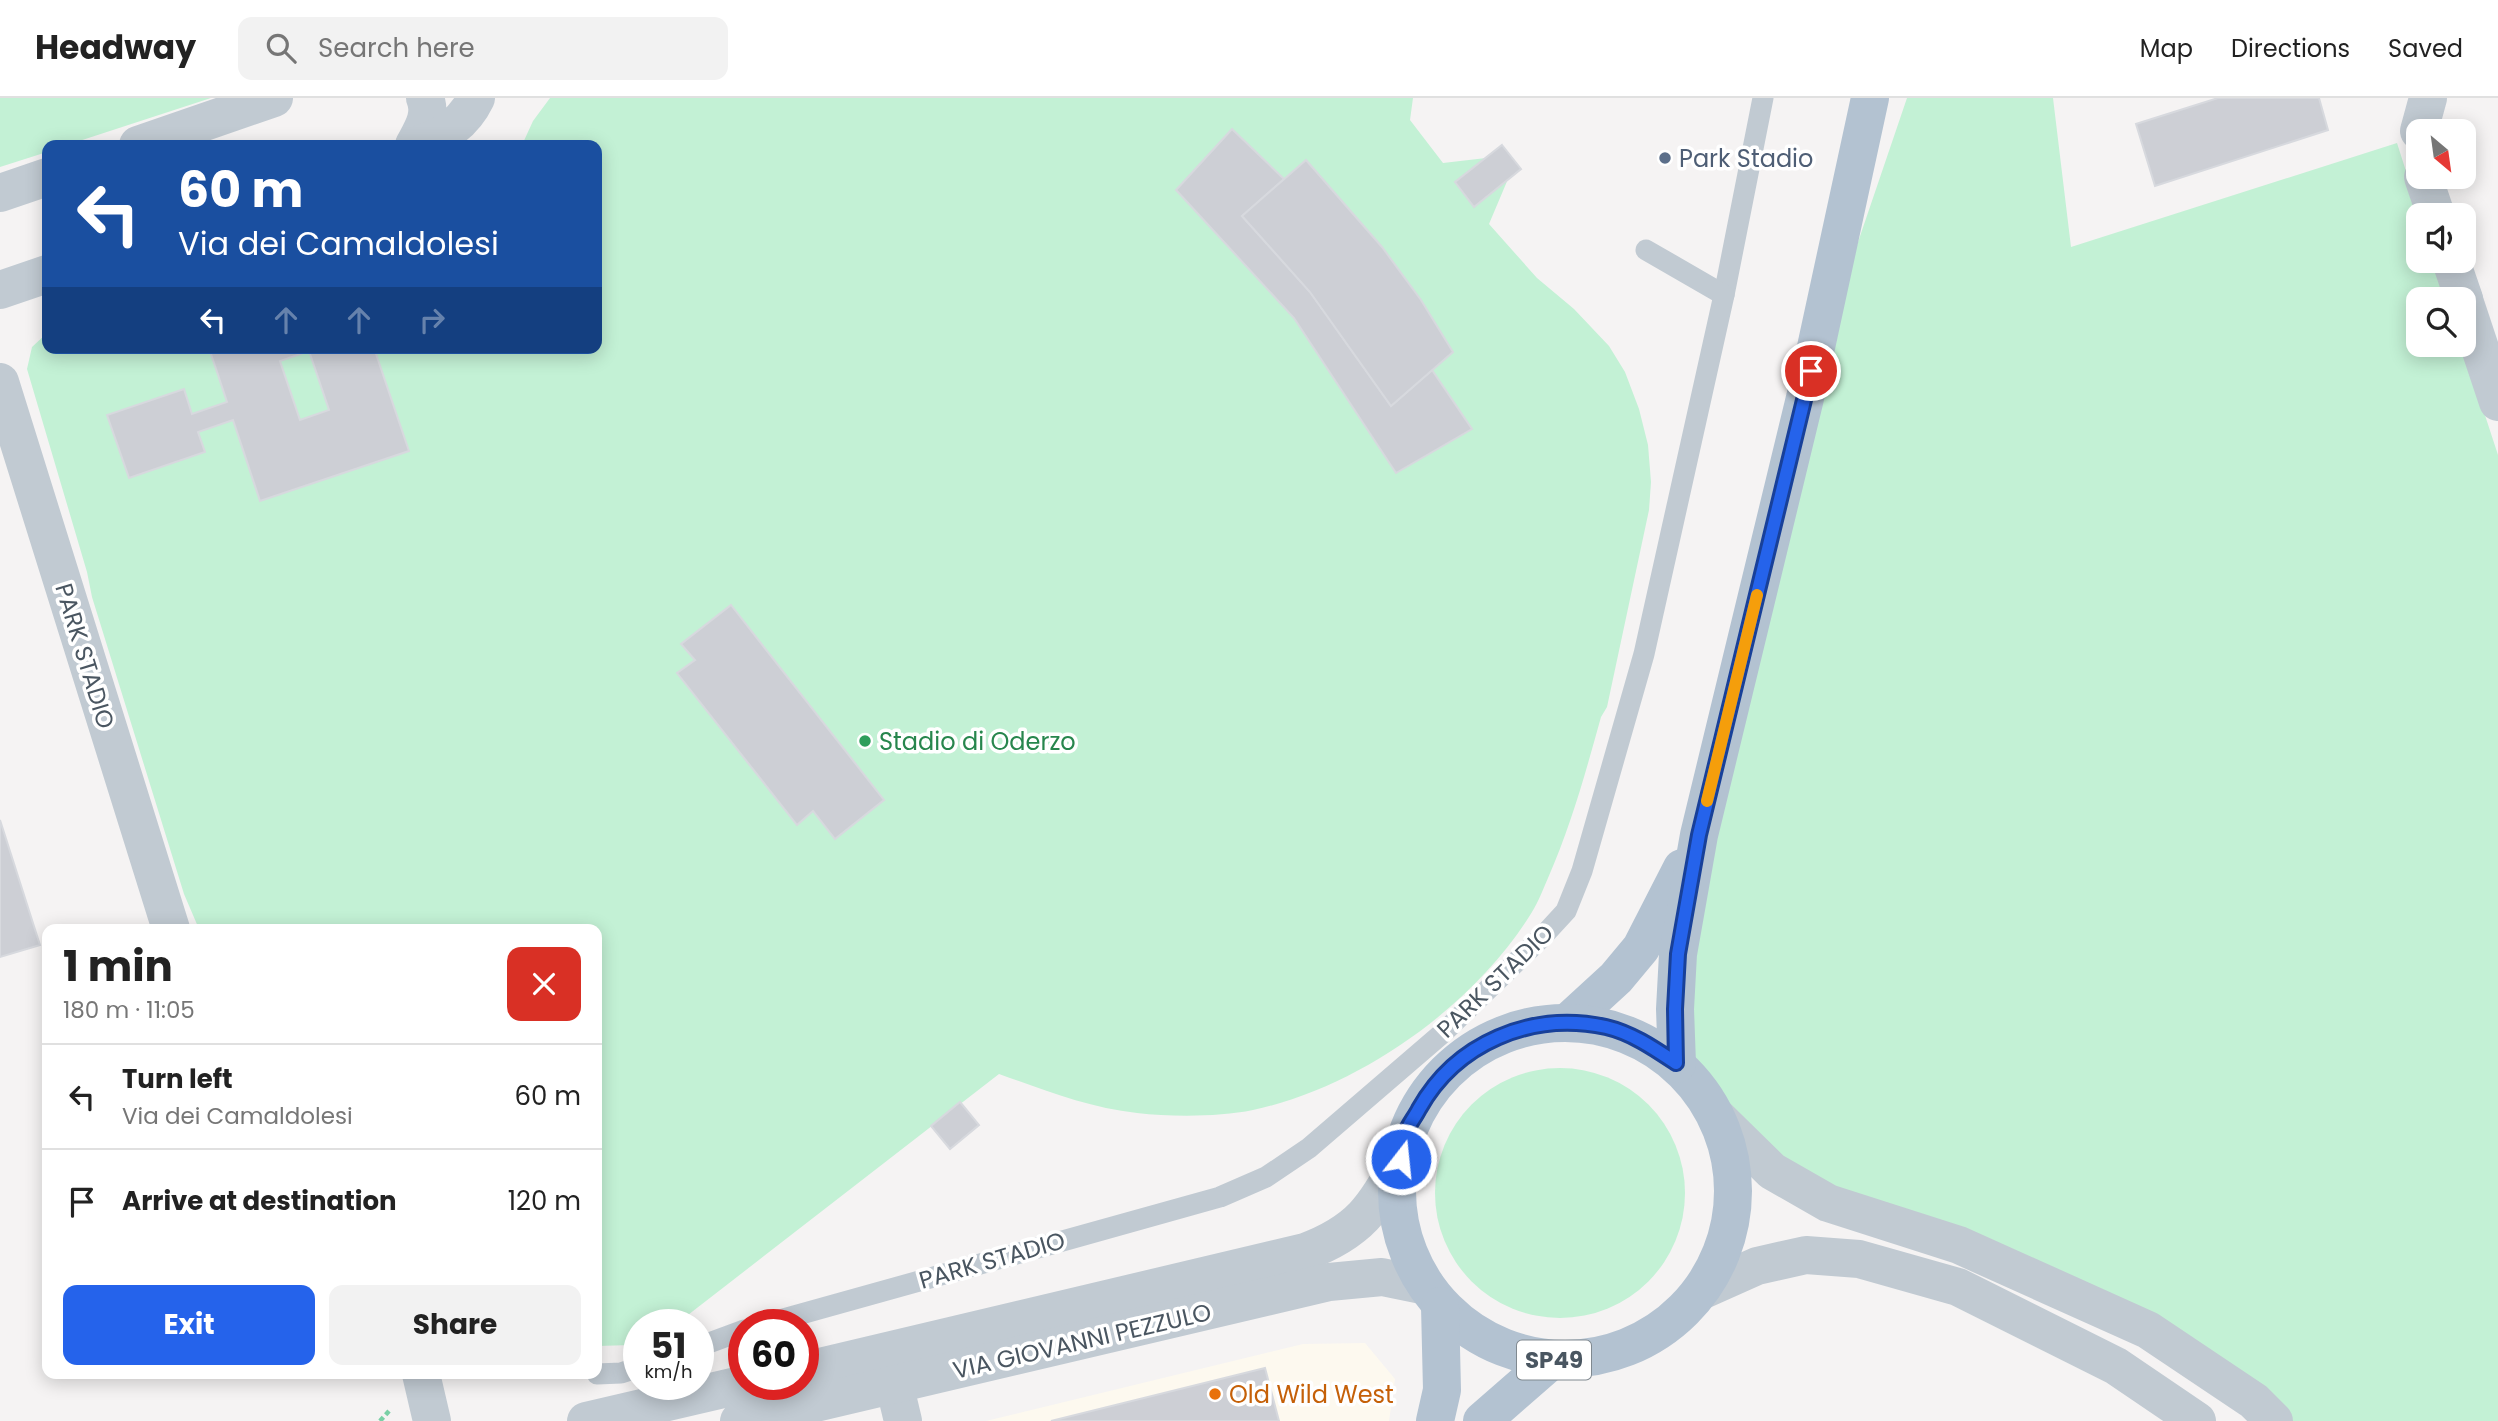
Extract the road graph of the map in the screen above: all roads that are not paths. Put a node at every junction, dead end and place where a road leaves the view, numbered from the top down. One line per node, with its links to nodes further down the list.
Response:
1 (274, 98): 8 (street)
2 (425, 98): 9 (street)
3 (476, 98): 10 (street)
4 (1763, 98): 16 (lane, PARK STADIO)
5 (1870, 98): 20 (main road)
6 (2428, 98): 7 (street)
7 (2423, 119)
8 (152, 140)
9 (418, 140)
10 (427, 140)
11 (42, 179): 12 (street)
12 (0, 193)
13 (1646, 250): 16 (lane)
14 (42, 276): 15 (street)
15 (0, 290)
16 (1724, 295): 28 (lane, PARK STADIO)
17 (2476, 335): 19 (street)
18 (0, 382): 21 (street, PARK STADIO)
19 (2498, 402)
20 (1699, 835): 22 (main road); 23 (main road)
21 (169, 924)
22 (1567, 1022): 23 (main road, SP49); 25 (main road, SP49)
23 (1676, 1063): 24 (main road, SP49)
24 (1718, 1118): 26 (main road, SP49); 43 (street)
25 (1401, 1159): 27 (main road, SP49); 30 (street, VIA GIOVANNI PEZZULO)
26 (1701, 1291): 29 (main road, SP49); 42 (street)
27 (1433, 1296): 29 (main road, SP49); 30 (street, VIA GIOVANNI PEZZULO); 40 (main road, SP49)
28 (819, 1309)
29 (1552, 1360): 41 (main road, SP49)
30 (891, 1368): 31 (street, VIA GIOVANNI PEZZULO); 38 (street, VIA GIOVANNI PEZZULO); 39 (street)
31 (819, 1370)
32 (623, 1372): 33 (lane)
33 (602, 1374)
34 (422, 1379): 36 (street)
35 (728, 1388): 37 (street)
36 (432, 1421)
37 (586, 1421)
38 (739, 1421)
39 (903, 1421)
40 (1435, 1421)
41 (1482, 1421)
42 (2197, 1421)
43 (2274, 1421)

